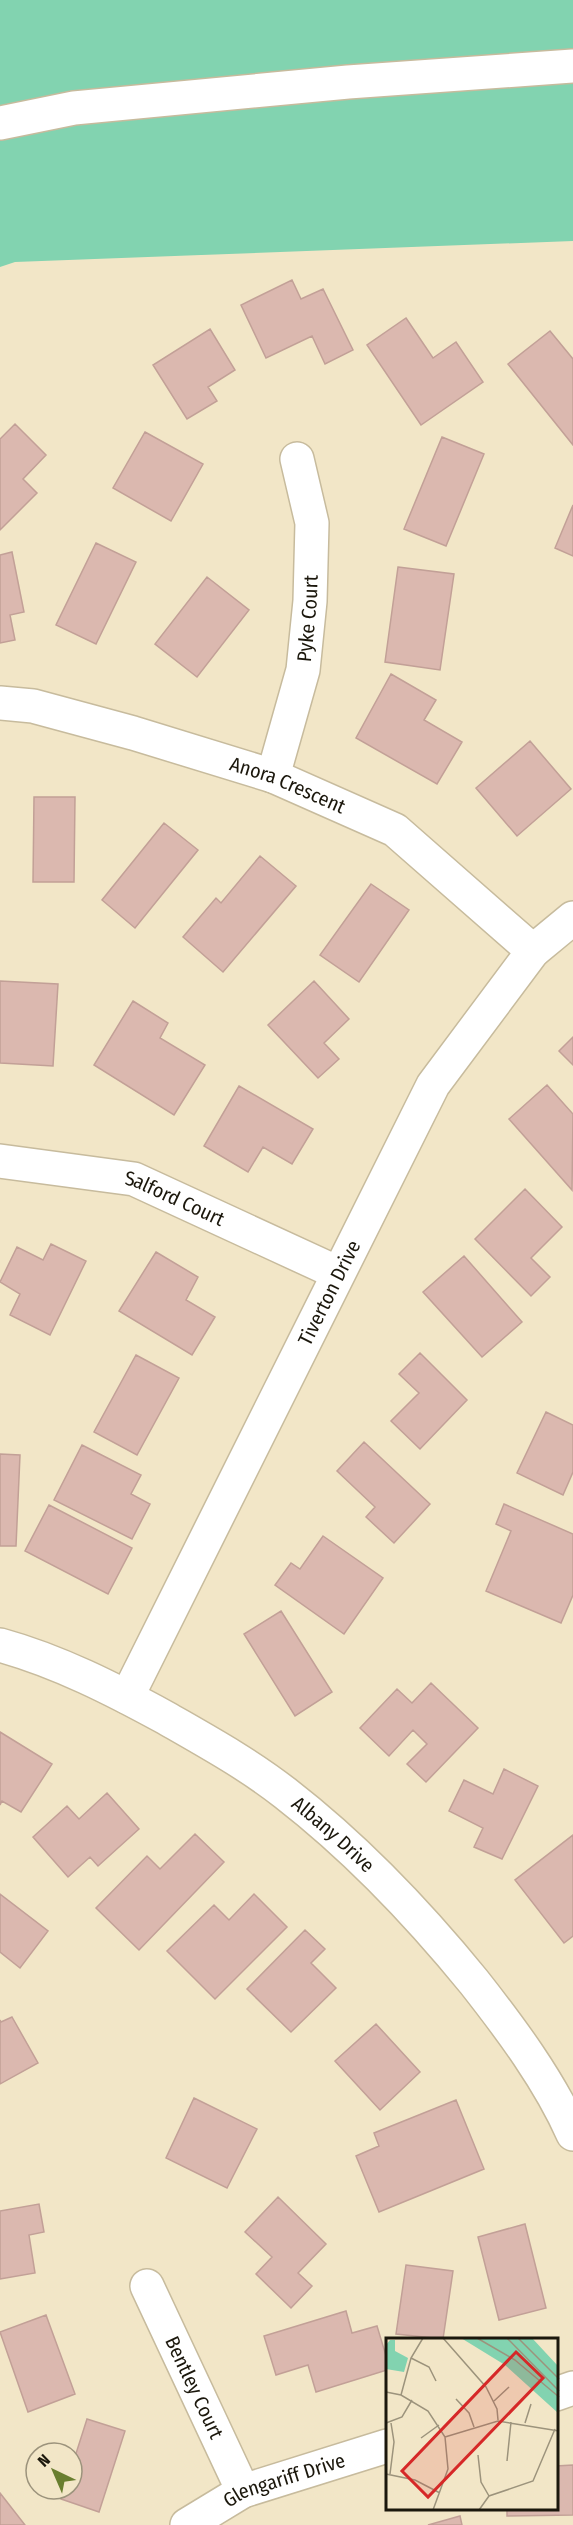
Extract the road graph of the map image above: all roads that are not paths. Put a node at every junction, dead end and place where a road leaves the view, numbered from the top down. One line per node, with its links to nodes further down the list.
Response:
1 (573, 66): 2 (main road)
2 (0, 123)
3 (297, 459): 5 (main road, Pyke Court)
4 (0, 703): 5 (main road, Anora Crescent)
5 (273, 776): 7 (main road, Anora Crescent)
6 (573, 918): 7 (main road, Tiverton Drive)
7 (533, 951): 9 (main road, Tiverton Drive)
8 (0, 1161): 9 (main road, Salford Court)
9 (338, 1273): 11 (main road, Tiverton Drive)
10 (0, 1645): 11 (main road, Albany Drive)
11 (127, 1697): 12 (main road, Albany Drive)
12 (573, 2134)
13 (147, 2286): 17 (main road, Bentley Court)
14 (573, 2388): 15 (main road)
15 (558, 2393)
16 (386, 2446): 17 (main road, Glengariff Drive)
17 (243, 2491): 18 (main road, Glengariff Drive)
18 (187, 2525)

